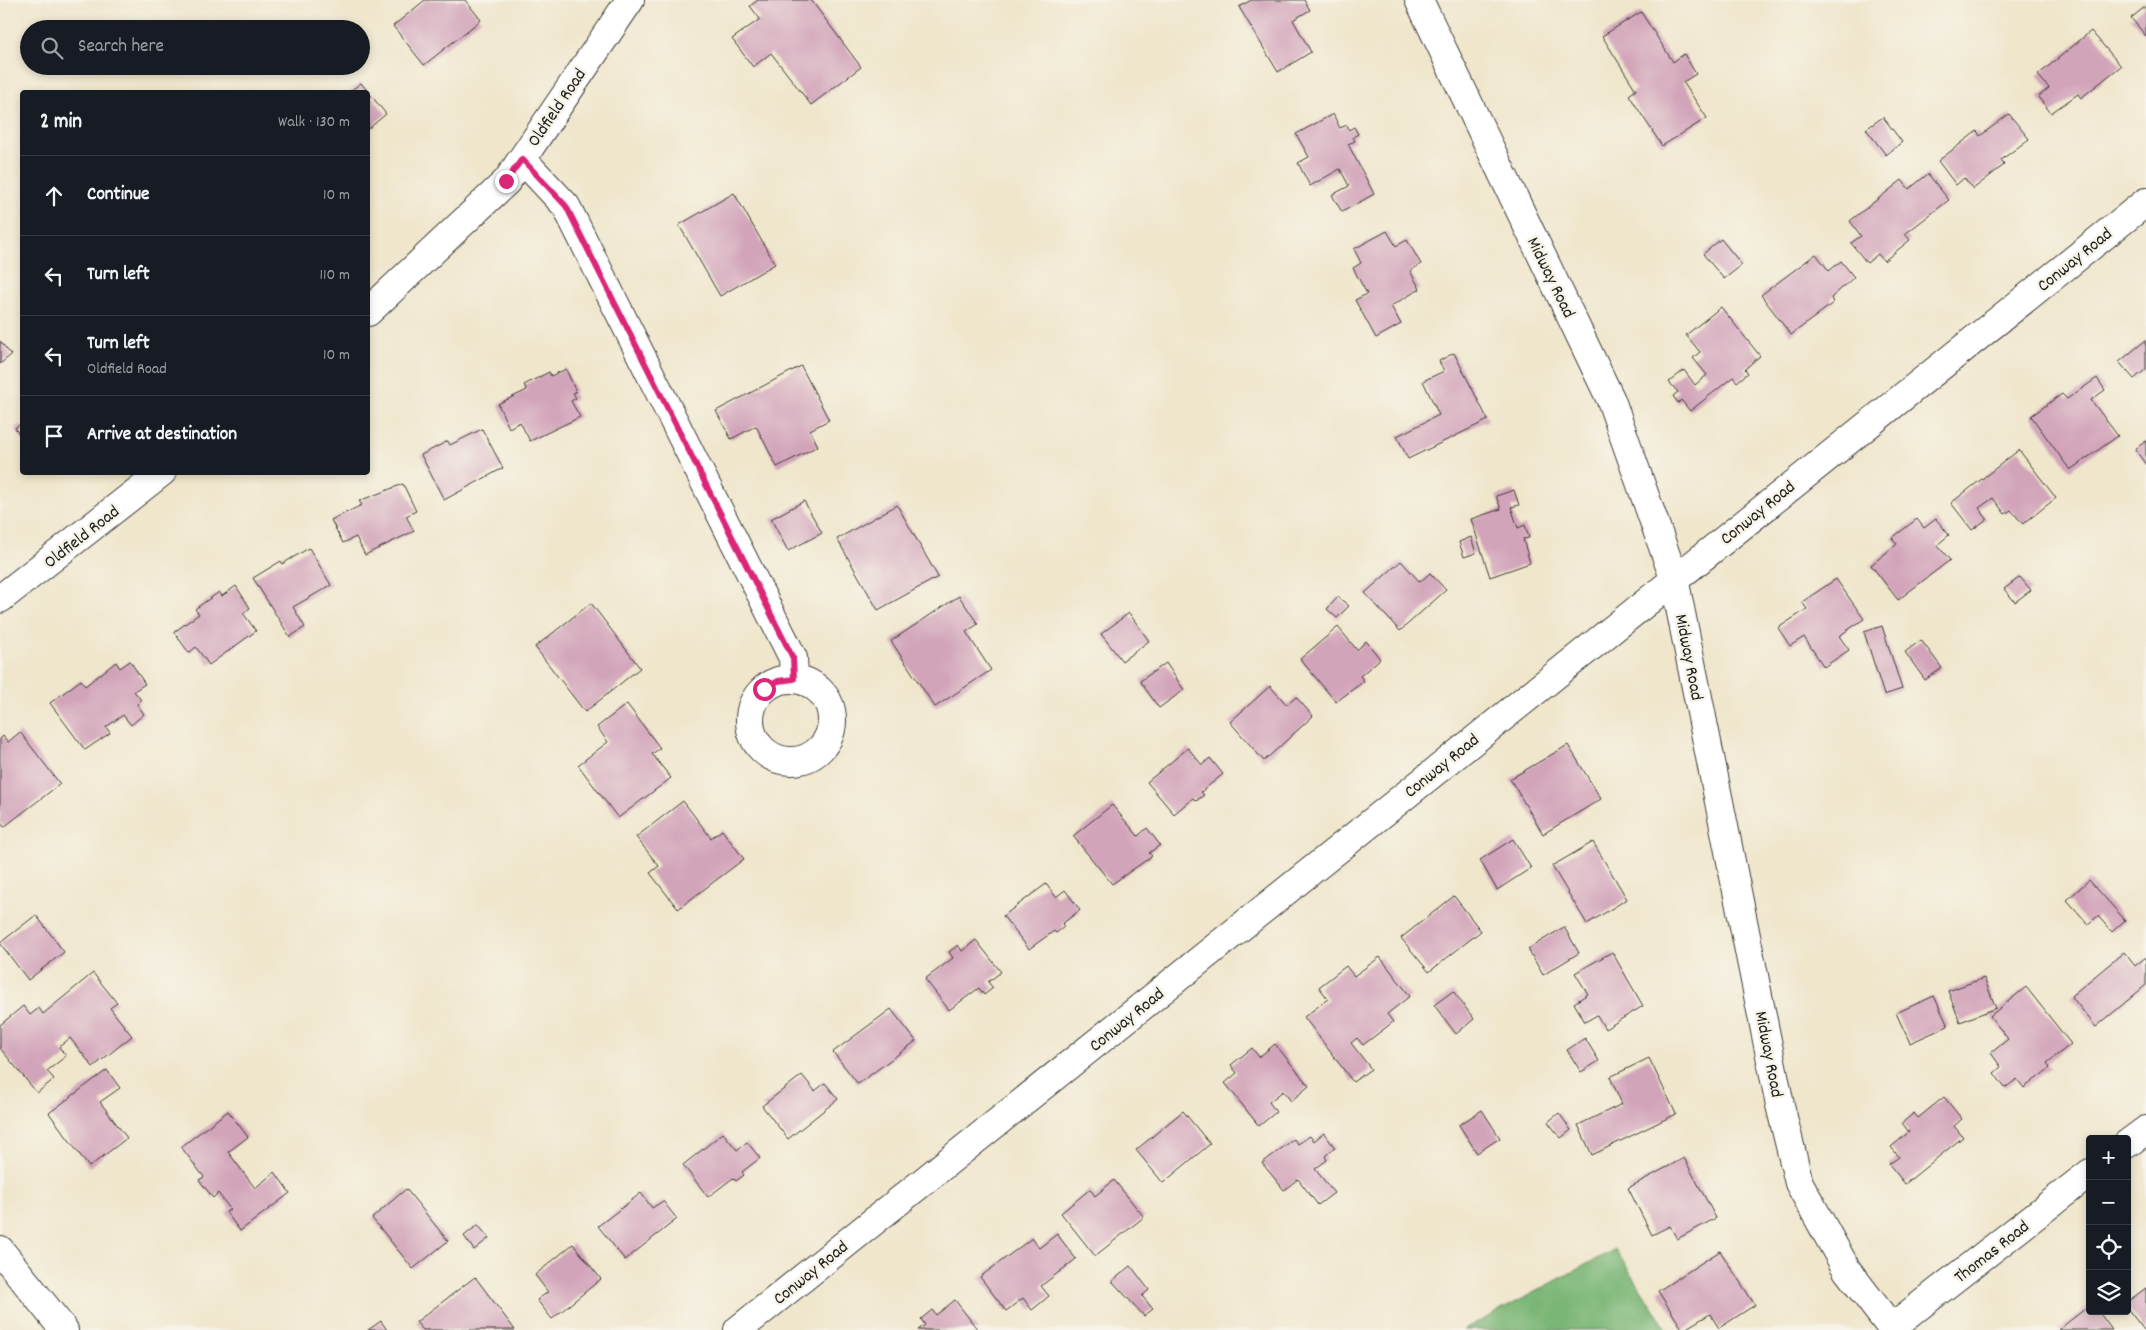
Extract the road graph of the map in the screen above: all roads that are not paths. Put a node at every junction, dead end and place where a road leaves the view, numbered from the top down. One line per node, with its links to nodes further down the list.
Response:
1 (630, 0): 3 (street, Oldfield Road)
2 (1419, 0): 7 (street, Midway Road)
3 (522, 159): 5 (street, Oldfield Road); 9 (street)
4 (2146, 202): 7 (street, Conway Road)
5 (370, 310)
6 (158, 475): 8 (street, Oldfield Road)
7 (1674, 578): 14 (street, Midway Road); 16 (street, Conway Road)
8 (3, 591)
9 (794, 679)
10 (2146, 1130): 11 (street)
11 (2131, 1141)
12 (2086, 1176): 14 (street, Thomas Road)
13 (0, 1250): 15 (street)
14 (1892, 1329)
15 (64, 1330)
16 (738, 1330)

